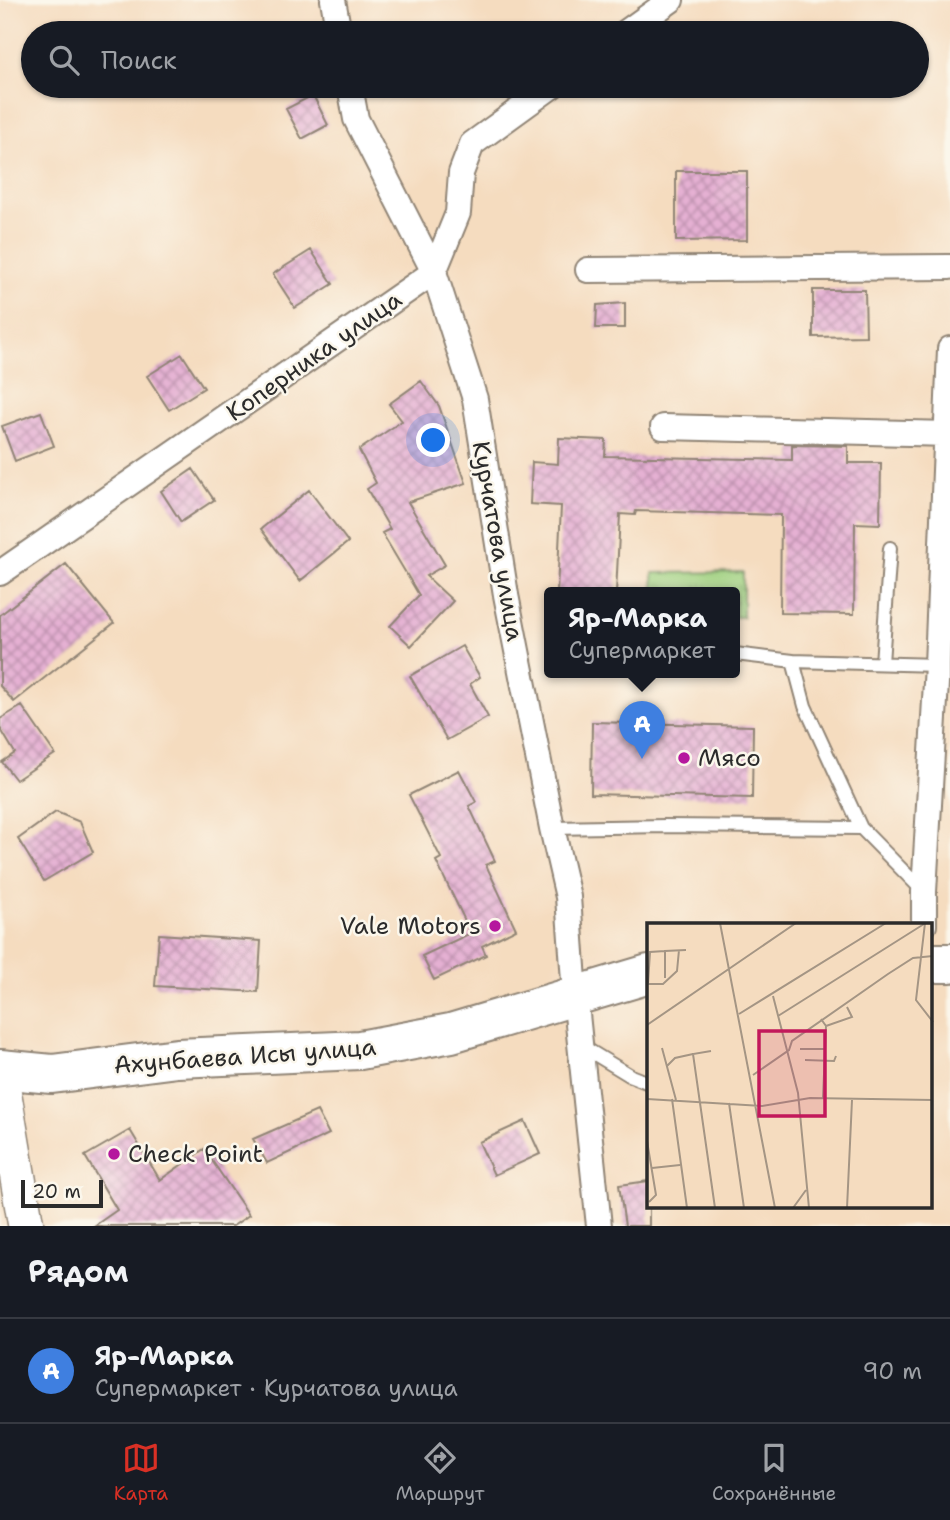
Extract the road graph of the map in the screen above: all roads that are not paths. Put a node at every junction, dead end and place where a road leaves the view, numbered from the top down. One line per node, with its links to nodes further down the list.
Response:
1 (333, 0): 3 (street)
2 (671, 0): 4 (street)
3 (337, 21)
4 (642, 21)
5 (352, 98): 9 (street, Курчатова улица)
6 (535, 98): 9 (street)
7 (950, 267): 8 (street)
8 (588, 270)
9 (434, 272): 14 (street, Коперника улица); 19 (street, Курчатова улица)
10 (950, 349): 12 (street)
11 (663, 427): 12 (street)
12 (948, 434): 18 (street)
13 (890, 548): 17 (lane)
14 (0, 573)
15 (740, 655): 16 (lane)
16 (793, 661): 17 (lane); 20 (lane)
17 (882, 663): 18 (lane)
18 (937, 665): 21 (street)
19 (552, 828): 20 (lane); 26 (street, Курчатова улица)
20 (861, 828): 21 (lane)
21 (924, 892): 22 (street)
22 (924, 923)
23 (932, 963): 24 (main road)
24 (950, 963)
25 (647, 975): 26 (main road, Ахунбаева Исы улица)
26 (575, 995): 27 (street, Курчатова улица); 28 (main road, Ахунбаева Исы улица)
27 (580, 1045): 29 (lane); 31 (street, Курчатова улица)
28 (0, 1071): 30 (main road)
29 (647, 1082)
30 (26, 1226)
31 (599, 1226)

